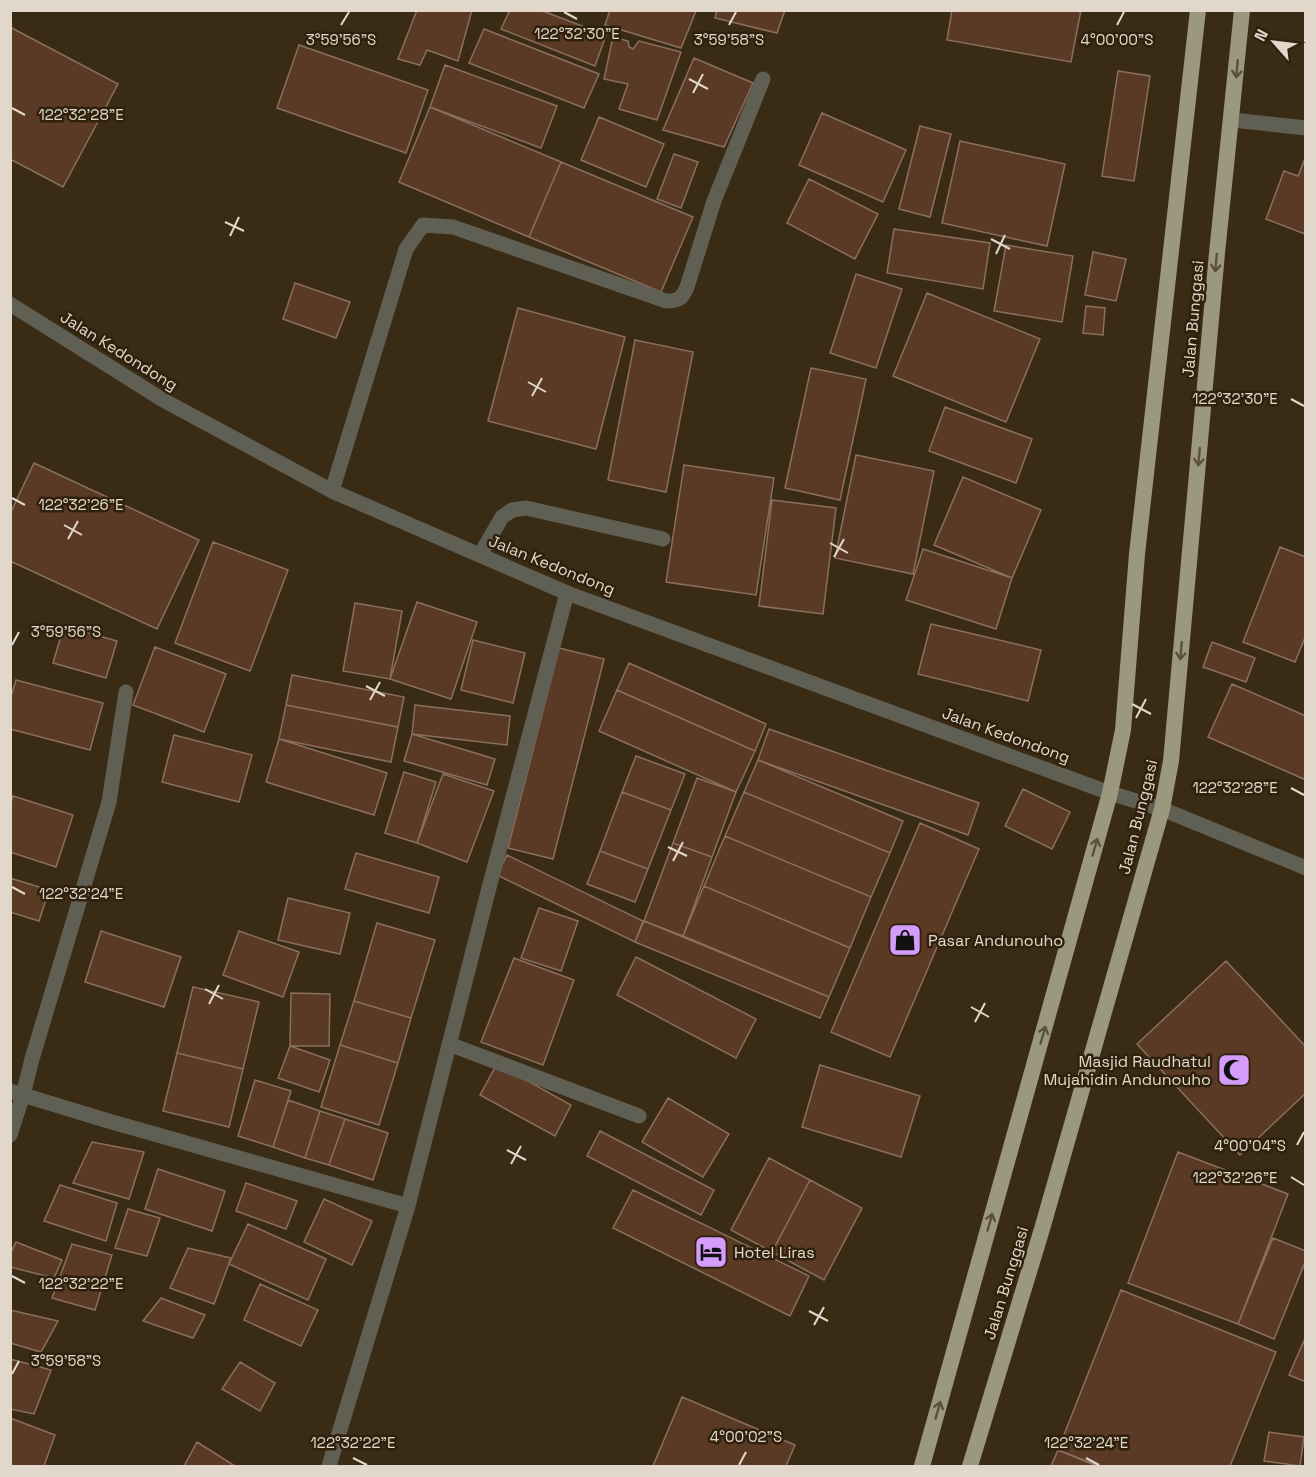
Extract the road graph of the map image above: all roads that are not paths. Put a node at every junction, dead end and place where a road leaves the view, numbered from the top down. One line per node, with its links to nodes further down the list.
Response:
1 (1198, 10): 12 (highway, Jalan Bunggasi)
2 (1242, 10): 4 (highway, Jalan Bunggasi, one-way to 4)
3 (762, 79): 7 (street)
4 (1232, 120): 5 (street); 13 (highway, Jalan Bunggasi, one-way to 13)
5 (1305, 128)
6 (10, 304): 7 (street, Jalan Kedondong)
7 (332, 491): 9 (street, Jalan Kedondong)
8 (663, 539): 9 (street)
9 (480, 555): 10 (street, Jalan Kedondong)
10 (567, 592): 12 (street, Jalan Kedondong); 15 (street)
11 (126, 692): 16 (street)
12 (1110, 793): 13 (street, Jalan Kedondong); 21 (highway, Jalan Bunggasi, one-way to 12)
13 (1162, 809): 14 (street, Jalan Kedondong); 22 (highway, Jalan Bunggasi)
14 (1305, 868)
15 (449, 1044): 17 (street); 19 (street)
16 (17, 1093): 18 (street); 19 (street)
17 (639, 1116)
18 (10, 1135)
19 (408, 1206): 20 (street)
20 (329, 1467)
21 (922, 1467)
22 (969, 1467)

